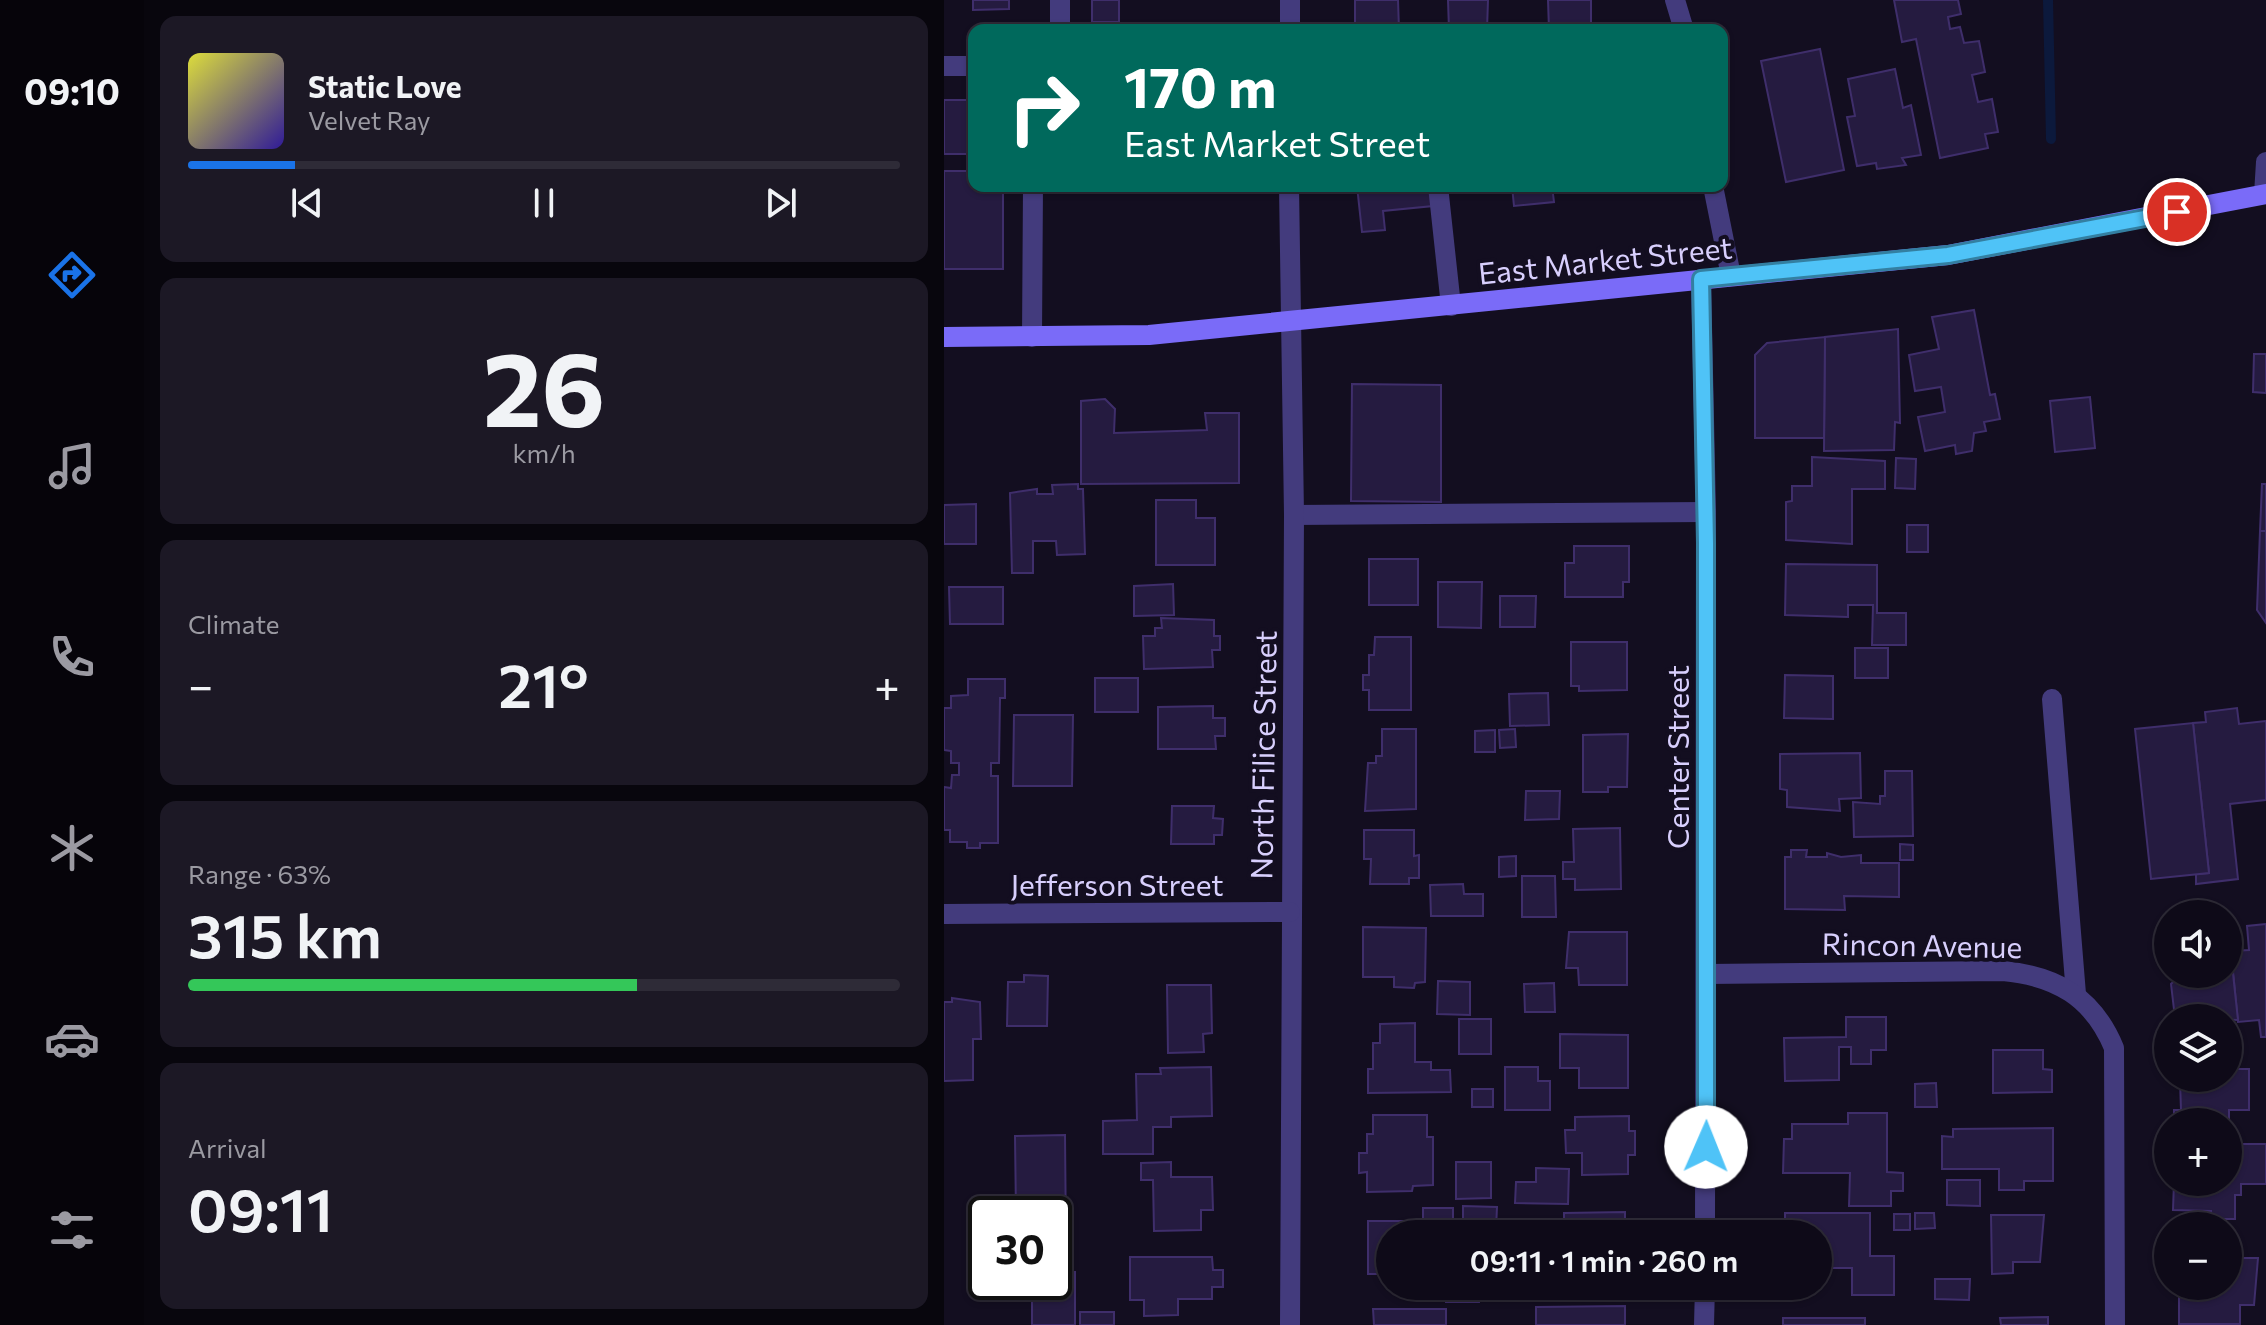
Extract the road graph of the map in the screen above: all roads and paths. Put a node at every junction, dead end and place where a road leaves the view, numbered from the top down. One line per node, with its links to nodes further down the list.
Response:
1 (1060, 0): 4 (street)
2 (1290, 0): 5 (street)
3 (1675, 0): 6 (street)
4 (1060, 24)
5 (1290, 24)
6 (1682, 24)
7 (944, 66): 8 (street)
8 (968, 66)
9 (2266, 162): 14 (street)
10 (1033, 192): 20 (street)
11 (1289, 192): 18 (street, North Filice Street)
12 (1439, 192): 17 (street)
13 (1714, 192): 15 (street)
14 (2265, 194): 15 (main road, East Market Street)
15 (1731, 276): 16 (main road, East Market Street)
16 (1701, 279): 17 (main road, East Market Street); 21 (street, Center Street)
17 (1451, 306): 18 (main road, East Market Street)
18 (1292, 322): 20 (main road, East Market Street); 22 (street, North Filice Street)
19 (944, 337): 20 (main road, East Market Street)
20 (1032, 337)
21 (1706, 512): 22 (street); 26 (street, Center Street)
22 (1294, 515): 24 (street, North Filice Street)
23 (2052, 699): 27 (street)
24 (1290, 912): 25 (street, Jefferson Street); 30 (street, North Filice Street)
25 (944, 914)
26 (1707, 974): 27 (street, Rincon Avenue); 28 (street, Center Street)
27 (2076, 994): 32 (street, Rincon Avenue)
28 (1705, 1220)
29 (1705, 1300): 31 (street)
30 (1290, 1325)
31 (1704, 1325)
32 (2115, 1325)

